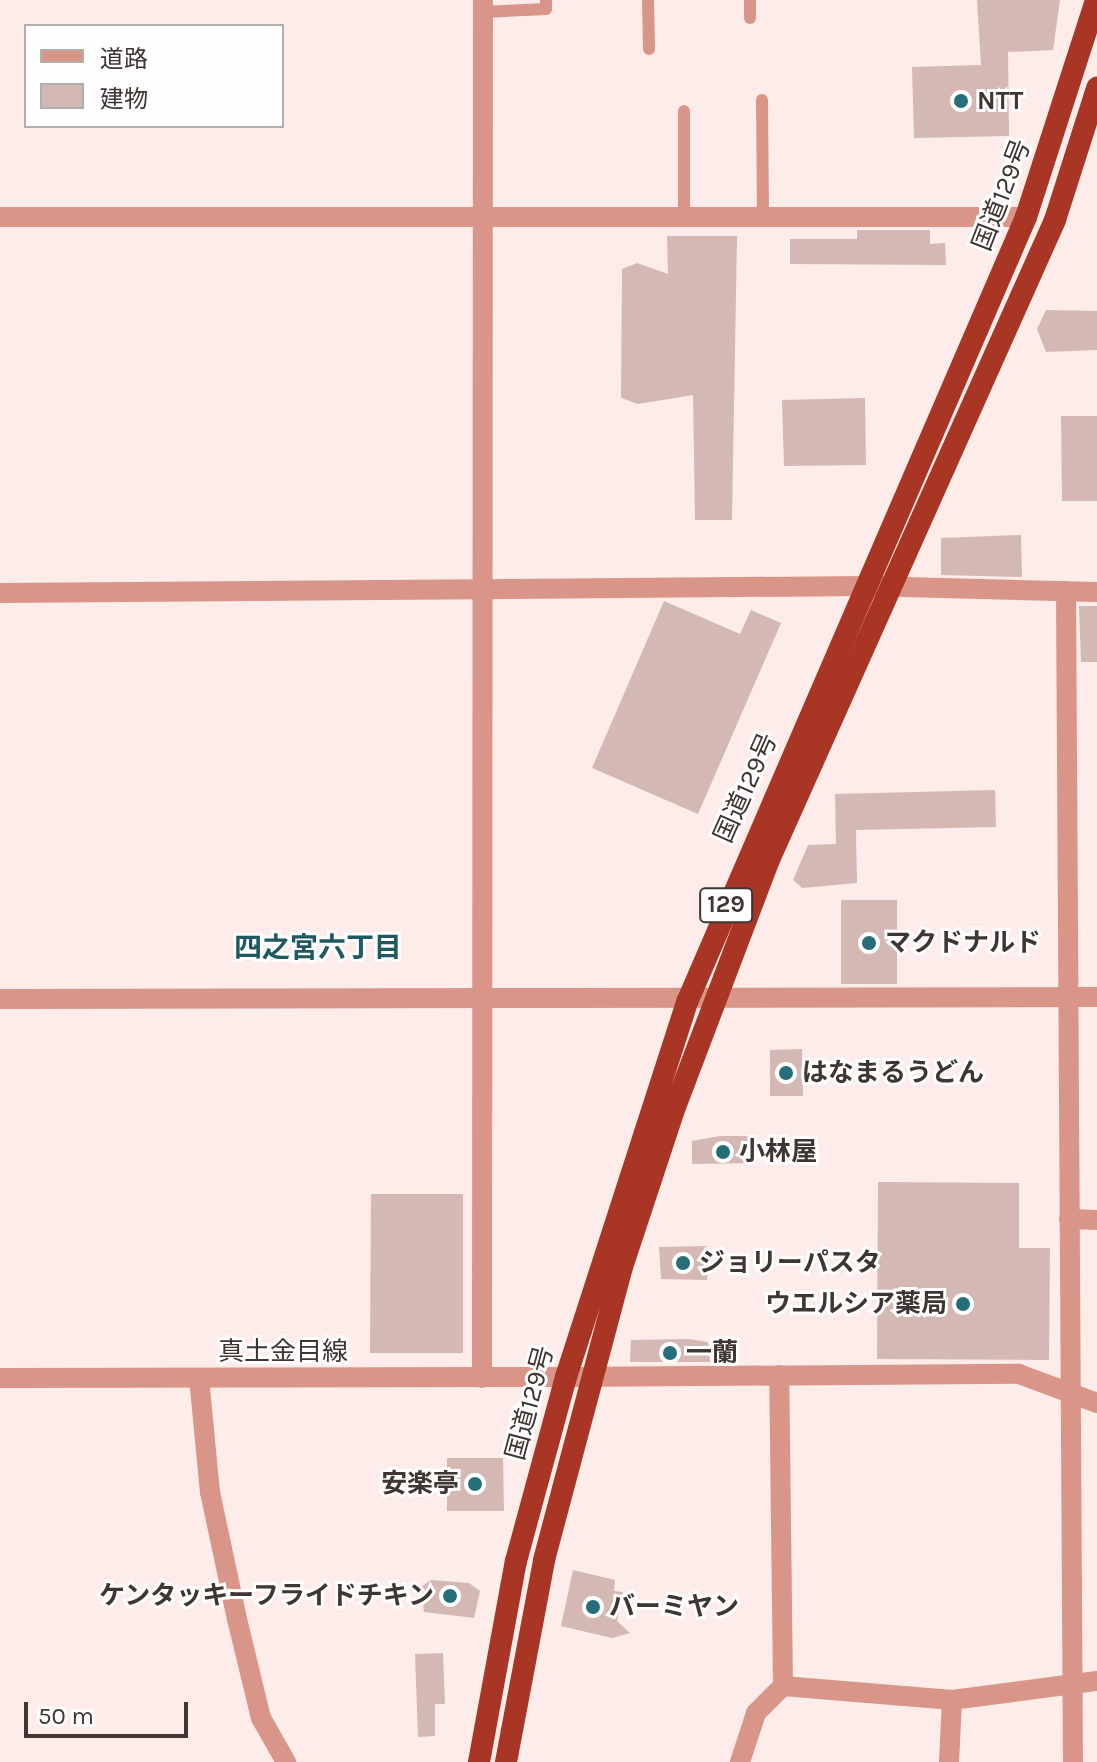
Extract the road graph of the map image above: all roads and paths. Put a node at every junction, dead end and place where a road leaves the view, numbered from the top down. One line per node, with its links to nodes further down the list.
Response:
1 (546, 0): 5 (lane)
2 (648, 0): 7 (lane)
3 (750, 0): 6 (lane)
4 (1096, 0): 8 (highway, 国道129号 / 129)
5 (483, 6): 12 (street)
6 (750, 18)
7 (649, 49)
8 (1073, 81): 9 (street); 16 (highway, 国道129号 / 129)
9 (1097, 88): 18 (highway, 国道129号 / 129)
10 (762, 100): 14 (lane)
11 (684, 111): 13 (lane)
12 (484, 215): 13 (street); 15 (street); 22 (street)
13 (684, 215): 14 (street)
14 (763, 216): 16 (street)
15 (0, 217)
16 (1026, 217): 17 (highway, 国道129号 / 129)
17 (866, 586): 18 (street); 22 (street); 27 (highway, 国道129号 / 129)
18 (890, 587): 19 (street); 26 (highway, 国道129号 / 129)
19 (1066, 591): 20 (street); 23 (street)
20 (1097, 592)
21 (0, 593): 22 (street)
22 (488, 594): 28 (street)
23 (1069, 997): 24 (street); 26 (street); 29 (street)
24 (1097, 997)
25 (0, 999): 28 (street)
26 (715, 999): 27 (street); 32 (highway, 国道129号 / 129)
27 (688, 1000): 28 (street); 33 (highway, 国道129号 / 129)
28 (487, 1001): 36 (street)
29 (1069, 1219): 30 (street); 37 (street)
30 (1097, 1220)
31 (779, 1375): 32 (street, 真土金目線); 37 (street, 真土金目線); 40 (street)
32 (592, 1376): 33 (street, 真土金目線); 44 (highway, 国道129号 / 129)
33 (566, 1377): 36 (street, 真土金目線); 43 (highway, 国道129号 / 129)
34 (0, 1378): 35 (street, 真土金目線)
35 (199, 1378): 36 (street, 真土金目線); 42 (street)
36 (482, 1378)
37 (1069, 1389): 38 (street, 真土金目線); 39 (street)
38 (1097, 1403)
39 (1087, 1682): 41 (street); 47 (street)
40 (783, 1686): 41 (street); 45 (street)
41 (952, 1700): 46 (street)
42 (286, 1762)
43 (479, 1762)
44 (506, 1762)
45 (740, 1762)
46 (949, 1762)
47 (1073, 1762)

